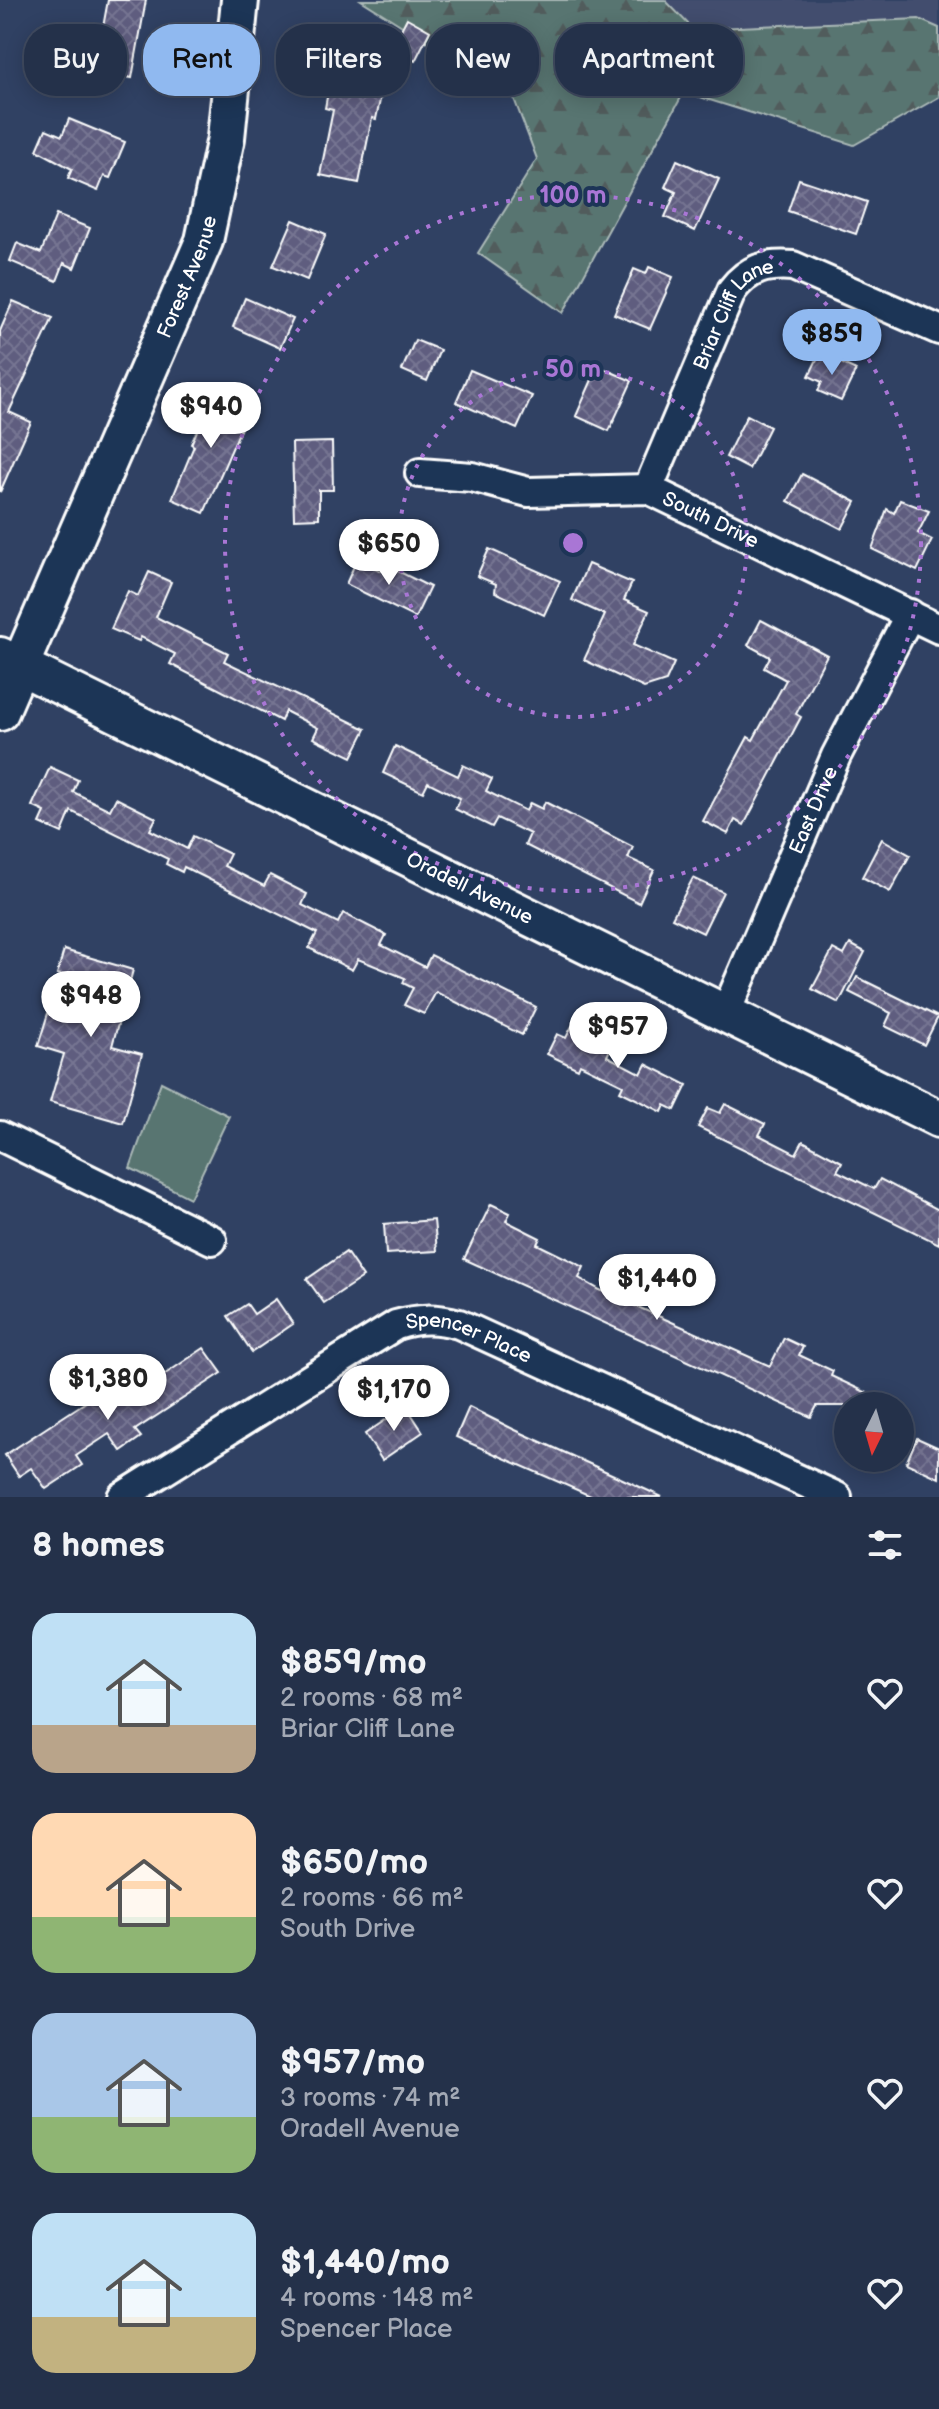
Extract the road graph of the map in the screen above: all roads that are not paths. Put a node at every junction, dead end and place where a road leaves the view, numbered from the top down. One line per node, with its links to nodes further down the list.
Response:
1 (240, 0): 7 (main road, Forest Avenue)
2 (939, 330): 4 (street, Briar Cliff Lane)
3 (420, 473): 4 (street, South Drive)
4 (648, 489): 5 (street, South Drive)
5 (910, 614): 6 (street, South Drive); 9 (street, East Drive)
6 (939, 629)
7 (11, 661): 8 (main road, Forest Avenue); 9 (main road, Oradell Avenue)
8 (0, 712)
9 (726, 1012): 10 (main road, Oradell Avenue)
10 (939, 1119)
11 (0, 1136): 12 (street)
12 (212, 1240)
13 (122, 1497): 14 (street, Spencer Place)
14 (837, 1497)

